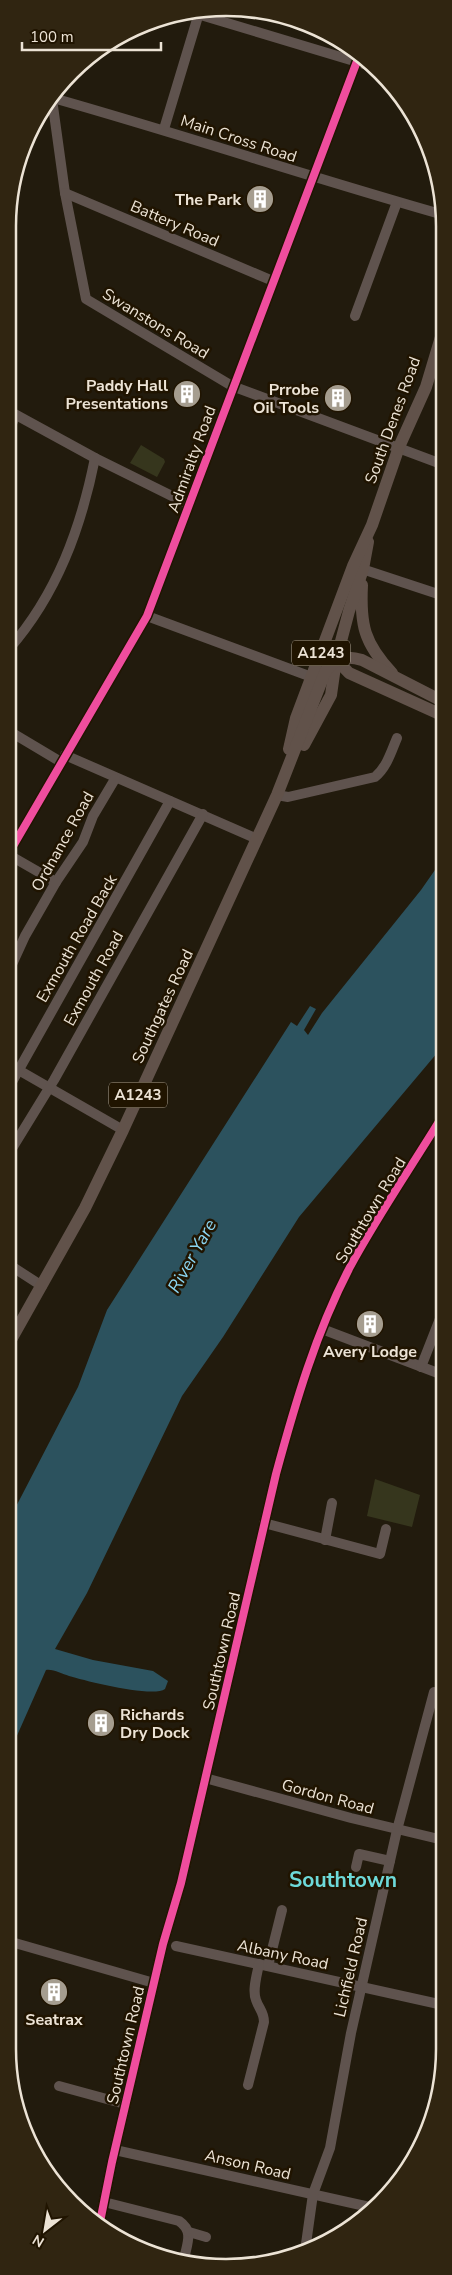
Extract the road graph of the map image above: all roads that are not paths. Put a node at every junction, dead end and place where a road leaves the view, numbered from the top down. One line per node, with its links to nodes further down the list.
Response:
1 (209, 17): 3 (street)
2 (196, 18): 7 (street)
3 (349, 57)
4 (357, 62): 8 (street, Admiralty Road)
5 (58, 100): 7 (street, Main Cross Road)
6 (54, 106): 9 (street, Swanstons Road)
7 (164, 129): 8 (street, Main Cross Road)
8 (313, 177): 10 (street, Main Cross Road); 12 (street, Admiralty Road)
9 (65, 193): 12 (street, Battery Road); 15 (street, Swanstons Road)
10 (397, 202): 11 (street, Main Cross Road); 13 (street)
11 (435, 213)
12 (273, 281): 15 (street, Admiralty Road)
13 (355, 316)
14 (436, 364): 17 (main road, South Denes Road / A1243)
15 (232, 386): 17 (street, Swanstons Road); 20 (street, Admiralty Road)
16 (16, 415): 18 (street)
17 (399, 447): 19 (street, Swanstons Road); 21 (main road, South Denes Road / A1243)
18 (95, 458): 20 (street); 25 (street)
19 (436, 462)
20 (188, 504): 23 (street, Admiralty Road)
21 (358, 567): 22 (street); 24 (main road, South Denes Road / A1243); 26 (main road, South Denes Road / A1243); 28 (main road)
22 (436, 593)
23 (147, 616): 29 (street); 34 (street, Admiralty Road)
24 (329, 634): 26 (main road, South Denes Road / A1243); 29 (main road, South Denes Road / A1243)
25 (16, 639)
26 (336, 660): 27 (main road); 28 (main road); 29 (main road, South Denes Road / A1243)
27 (360, 679): 29 (main road); 31 (main road)
28 (397, 679): 30 (main road)
29 (326, 680): 36 (main road, South Denes Road / A1243); 36 (main road, South Denes Road / A1243)
30 (436, 698)
31 (436, 712)
32 (16, 735): 34 (street)
33 (397, 738): 36 (street)
34 (63, 759): 35 (street); 40 (street, Admiralty Road)
35 (115, 778): 37 (street); 42 (street, Ordnance Road)
36 (279, 790): 39 (main road, South Denes Road / A1243)
37 (170, 801): 38 (street); 45 (street, Exmouth Road Back)
38 (203, 814): 39 (street); 47 (street, Exmouth Road)
39 (257, 839): 49 (main road, Southgates Road / A1243)
40 (16, 842)
41 (16, 858): 42 (street)
42 (56, 882): 43 (street, Ordnance Road)
43 (16, 957)
44 (16, 1068): 45 (street)
45 (19, 1069): 46 (street, Exmouth Road Back); 47 (street)
46 (16, 1074)
47 (49, 1087): 49 (street); 50 (street, Exmouth Road)
48 (436, 1126): 53 (street, Southtown Road)
49 (123, 1130): 52 (main road, Southgates Road / A1243)
50 (16, 1142)
51 (16, 1269): 52 (street)
52 (42, 1286): 55 (main road, Southgates Road / A1243)
53 (322, 1329): 56 (street); 59 (street, Southtown Road)
54 (436, 1329): 56 (street)
55 (16, 1331)
56 (421, 1367): 57 (street)
57 (436, 1372)
58 (332, 1503): 61 (street)
59 (264, 1523): 61 (street); 63 (street, Southtown Road)
60 (386, 1529): 61 (street)
61 (325, 1540)
62 (434, 1692): 64 (street, Lichfield Road)
63 (205, 1778): 64 (street, Gordon Road); 72 (street, Southtown Road)
64 (397, 1830): 65 (street, Gordon Road); 66 (street, Lichfield Road)
65 (436, 1838)
66 (390, 1862): 67 (street); 73 (street, Lichfield Road)
67 (356, 1867)
68 (282, 1910): 71 (street)
69 (16, 1943): 72 (street)
70 (176, 1946): 71 (street, Albany Road)
71 (263, 1965): 73 (street, Albany Road); 75 (street)
72 (154, 1983): 77 (street, Southtown Road)
73 (361, 1986): 74 (street, Albany Road); 79 (street, Lichfield Road)
74 (436, 2003)
75 (248, 2085)
76 (60, 2086): 77 (street)
77 (125, 2104): 78 (street, Southtown Road)
78 (115, 2150): 79 (street, Anson Road); 80 (street, Southtown Road)
79 (314, 2194): 81 (street, Anson Road); 85 (street, Lichfield Road)
80 (104, 2202): 82 (street, Southtown Road); 83 (street)
81 (365, 2206)
82 (101, 2217)
83 (189, 2232): 84 (street); 86 (street)
84 (206, 2237)
85 (306, 2243)
86 (185, 2255)

